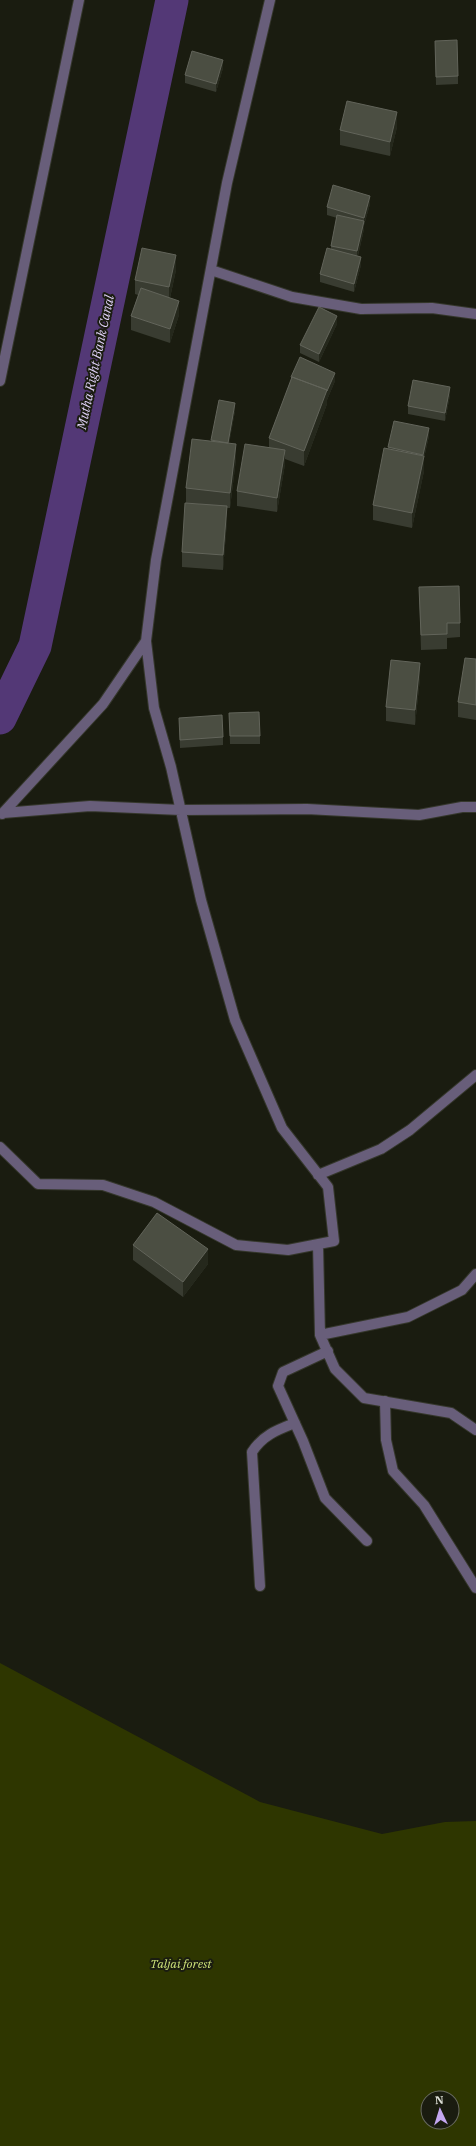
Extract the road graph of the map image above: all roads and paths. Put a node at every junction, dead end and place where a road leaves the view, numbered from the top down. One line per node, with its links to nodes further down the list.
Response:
1 (80, 0): 5 (street)
2 (270, 0): 3 (street)
3 (211, 270): 4 (street); 6 (street)
4 (476, 314)
5 (0, 381)
6 (146, 641): 8 (street); 9 (street)
7 (476, 808): 8 (street)
8 (181, 810): 9 (street); 12 (street)
9 (2, 815)
10 (476, 1075): 12 (street)
11 (0, 1147): 13 (street)
12 (318, 1174): 13 (street)
13 (318, 1244): 15 (street)
14 (476, 1274): 15 (street)
15 (320, 1335): 16 (street)
16 (328, 1351): 17 (street); 18 (street)
17 (385, 1401): 19 (street); 22 (street)
18 (295, 1423): 20 (street); 21 (street)
19 (476, 1430)
20 (367, 1541)
21 (260, 1586)
22 (476, 1588)

